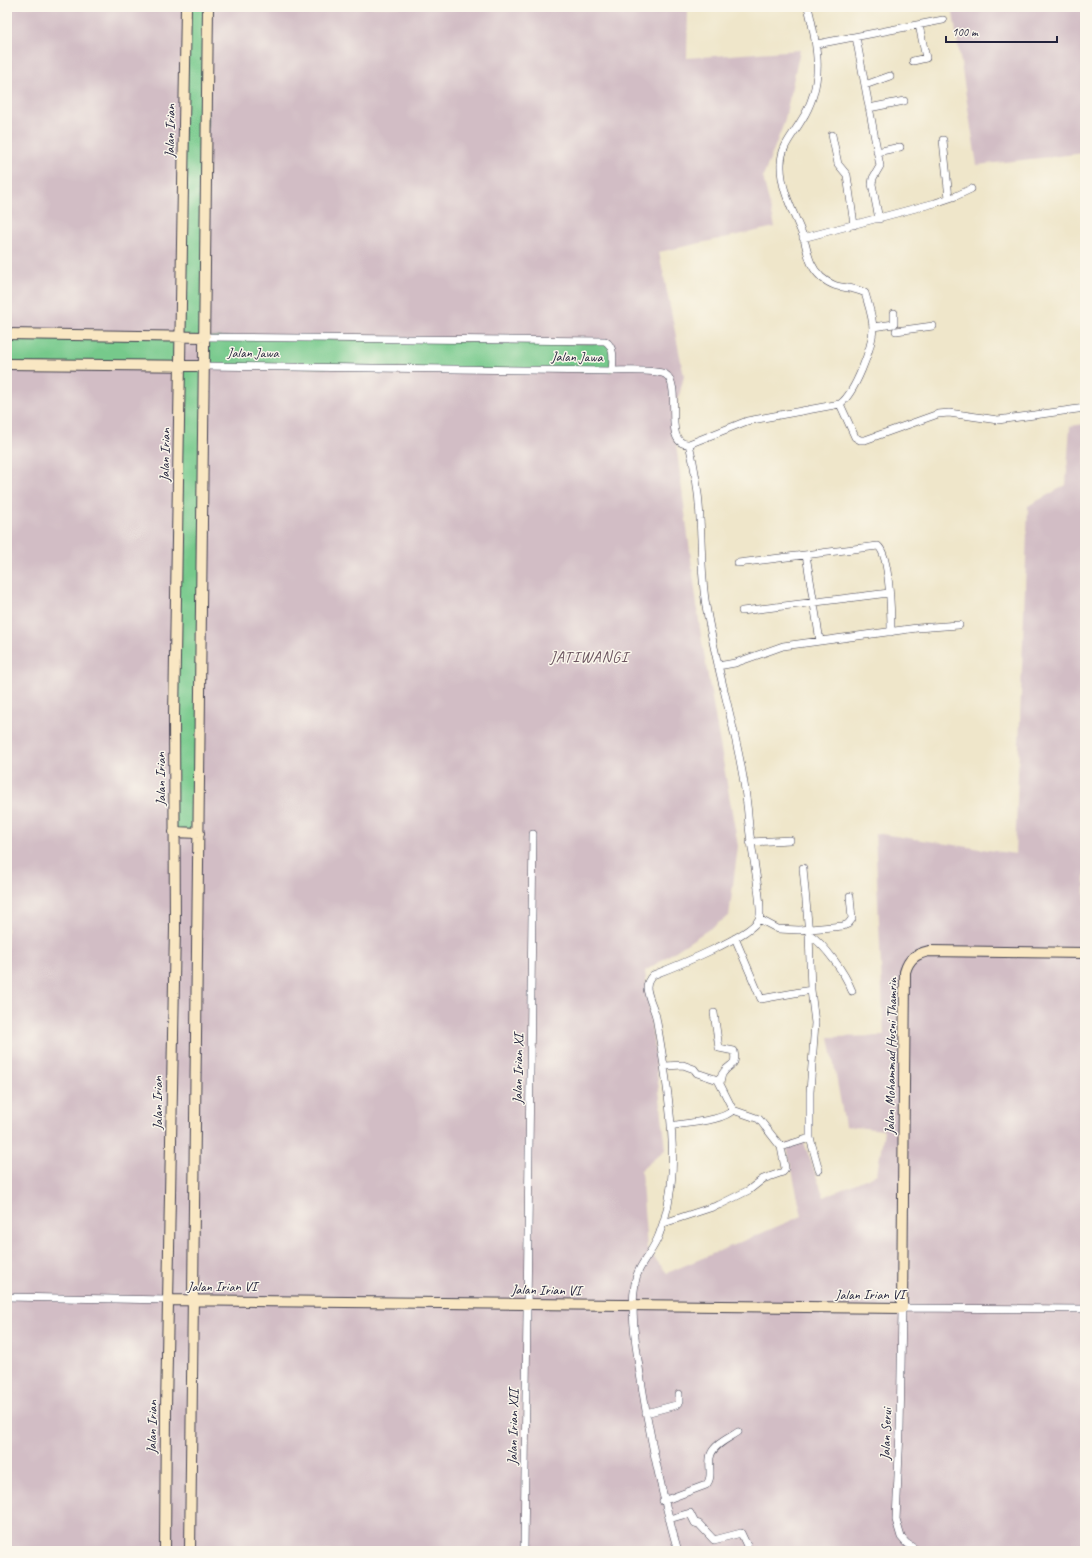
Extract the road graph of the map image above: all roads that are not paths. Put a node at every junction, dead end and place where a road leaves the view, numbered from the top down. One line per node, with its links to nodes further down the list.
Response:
1 (186, 7): 27 (street, Jalan Irian)
2 (208, 7): 28 (street)
3 (808, 7): 7 (street)
4 (943, 20): 5 (street)
5 (919, 25): 6 (street); 8 (street)
6 (856, 37): 7 (street); 10 (street)
7 (817, 44): 21 (street)
8 (913, 61)
9 (890, 76): 10 (street)
10 (865, 85): 12 (street)
11 (904, 101): 12 (street)
12 (869, 108): 16 (street)
13 (832, 135): 20 (street)
14 (943, 140): 18 (street)
15 (900, 147): 16 (street)
16 (877, 152): 19 (street)
17 (971, 189): 18 (street)
18 (949, 198): 19 (street)
19 (879, 219): 20 (street)
20 (854, 226): 21 (street)
21 (804, 238): 24 (street)
22 (894, 313): 25 (street)
23 (933, 326): 25 (street)
24 (873, 327): 25 (street); 33 (street)
25 (896, 331)
26 (7, 334): 27 (street, Jalan Jawa)
27 (181, 337): 28 (street, Jalan Jawa); 30 (street, Jalan Irian)
28 (204, 337): 31 (street); 32 (street, Jalan Jawa)
29 (7, 364): 30 (street, Jalan Jawa)
30 (180, 366): 31 (street, Jalan Jawa); 45 (street, Jalan Irian)
31 (204, 366): 32 (street, Jalan Jawa); 46 (street)
32 (612, 371): 35 (street)
33 (840, 404): 34 (street); 35 (street)
34 (1085, 408)
35 (689, 444): 44 (street)
36 (806, 555): 37 (street); 38 (street); 39 (street)
37 (738, 563)
38 (890, 593): 39 (street); 42 (street)
39 (814, 602): 40 (street); 43 (street)
40 (742, 611)
41 (959, 625): 42 (street)
42 (891, 632): 43 (street)
43 (820, 641): 44 (street)
44 (718, 666): 49 (street)
45 (174, 832): 46 (street); 68 (street, Jalan Irian)
46 (199, 832): 69 (street)
47 (533, 834): 70 (street, Jalan Irian XI)
48 (790, 840): 49 (street)
49 (750, 842): 52 (street)
50 (803, 868): 53 (street)
51 (850, 896): 53 (street)
52 (759, 919): 53 (street); 54 (street)
53 (809, 932): 56 (street); 57 (street)
54 (735, 938): 56 (street); 59 (street)
55 (1085, 953): 72 (street, Jalan Mohammad Husni Thamrin)
56 (811, 990): 63 (street)
57 (852, 991)
58 (714, 1013): 60 (street)
59 (665, 1066): 60 (street); 62 (street)
60 (720, 1083): 61 (street)
61 (733, 1110): 62 (street); 64 (street)
62 (671, 1126): 66 (street)
63 (810, 1138): 64 (street); 65 (street)
64 (781, 1147): 66 (street)
65 (819, 1170)
66 (664, 1223): 71 (street)
67 (7, 1297): 68 (street, Jalan Irian VI)
68 (168, 1300): 69 (street, Jalan Irian VI); 80 (street, Jalan Irian)
69 (193, 1300): 70 (street, Jalan Irian VI); 81 (street)
70 (528, 1303): 71 (street, Jalan Irian VI); 82 (street, Jalan Irian XII)
71 (634, 1305): 72 (street, Jalan Irian VI); 75 (street)
72 (902, 1308): 73 (street, Jalan Irian VI); 84 (street, Jalan Serui)
73 (1085, 1309)
74 (679, 1394): 75 (street)
75 (646, 1413): 77 (street)
76 (738, 1432): 77 (street)
77 (663, 1501): 78 (street)
78 (668, 1520): 79 (street); 83 (street)
79 (749, 1550)
80 (165, 1551)
81 (190, 1551)
82 (524, 1551)
83 (678, 1551)
84 (918, 1551)

